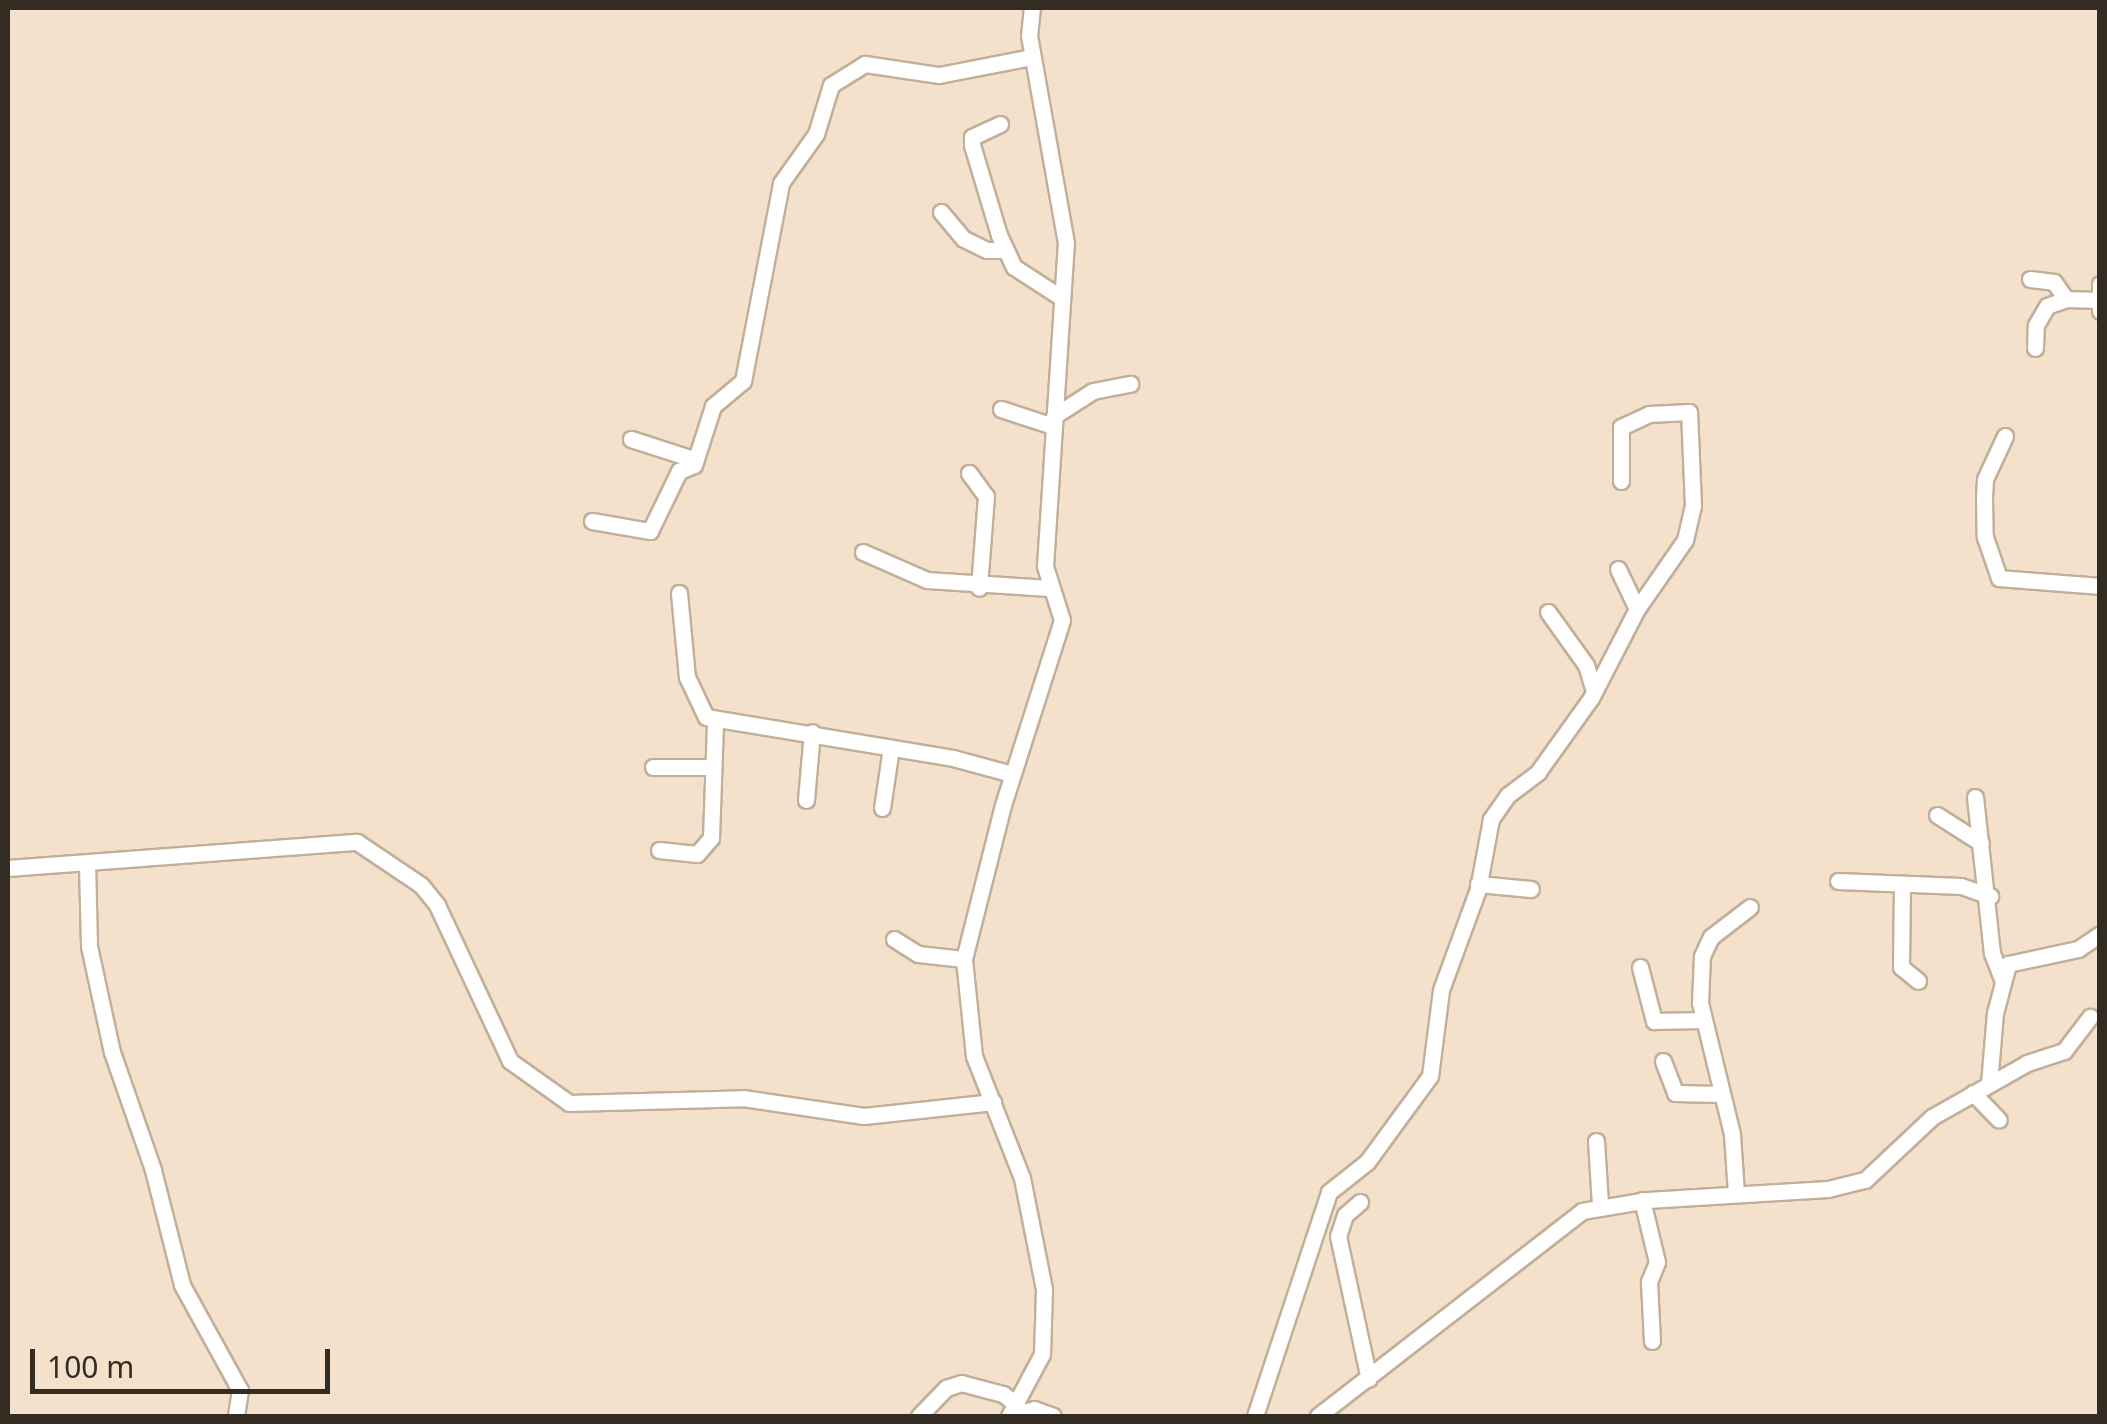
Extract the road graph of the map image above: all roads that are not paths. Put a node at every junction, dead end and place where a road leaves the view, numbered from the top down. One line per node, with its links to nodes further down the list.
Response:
1 (1032, 8): 2 (street)
2 (1032, 57): 8 (street); 18 (street)
3 (1000, 124): 5 (street)
4 (942, 212): 5 (street)
5 (1004, 250): 8 (street)
6 (2030, 279): 9 (street)
7 (2100, 284): 10 (street)
8 (1062, 298): 15 (street)
9 (2066, 299): 10 (street); 12 (street)
10 (2098, 300): 11 (street)
11 (2100, 311)
12 (2035, 348)
13 (1130, 384): 15 (street)
14 (1001, 409): 15 (street)
15 (1054, 421): 26 (street)
16 (2005, 436): 24 (street)
17 (631, 439): 18 (street)
18 (696, 460): 21 (street)
19 (969, 473): 25 (street)
20 (1621, 481): 28 (street)
21 (592, 521)
22 (863, 552): 25 (street)
23 (1618, 569): 28 (street)
24 (2100, 586)
25 (979, 588): 26 (street)
26 (1049, 588): 36 (street)
27 (679, 593): 31 (street)
28 (1637, 609): 30 (street)
29 (1548, 612): 30 (street)
30 (1594, 692): 46 (street)
31 (716, 722): 32 (street); 34 (street)
32 (812, 732): 33 (street); 38 (street)
33 (891, 748): 36 (street); 39 (street)
34 (712, 766): 35 (street); 42 (street)
35 (652, 768)
36 (1012, 774): 53 (street)
37 (1975, 797): 41 (street)
38 (806, 800)
39 (882, 808)
40 (1937, 815): 41 (street)
41 (1982, 844): 49 (street)
42 (660, 850)
43 (88, 863): 44 (street); 63 (street); 73 (street)
44 (8, 868)
45 (1838, 880): 47 (street)
46 (1478, 884): 48 (street); 76 (street)
47 (1902, 885): 49 (street); 56 (street)
48 (1530, 889)
49 (1990, 896): 55 (street)
50 (1750, 907): 58 (street)
51 (2100, 934): 55 (street)
52 (894, 939): 53 (street)
53 (964, 959): 63 (street)
54 (1640, 968): 58 (street)
55 (2003, 980): 60 (street)
56 (1918, 982)
57 (2090, 1017): 60 (street)
58 (1703, 1020): 61 (street)
59 (1663, 1061): 61 (street)
60 (1989, 1084): 62 (street)
61 (1720, 1094): 66 (street)
62 (1973, 1094): 64 (street); 66 (street)
63 (993, 1102): 72 (street)
64 (1999, 1120)
65 (1596, 1141): 69 (street)
66 (1736, 1193): 67 (street)
67 (1642, 1200): 69 (street); 70 (street)
68 (1360, 1202): 71 (street)
69 (1600, 1204): 71 (street)
70 (1652, 1341)
71 (1369, 1380): 77 (street)
72 (1012, 1412): 74 (street); 75 (street)
73 (236, 1416)
74 (919, 1416)
75 (1053, 1416)
76 (1255, 1416)
77 (1318, 1416)

